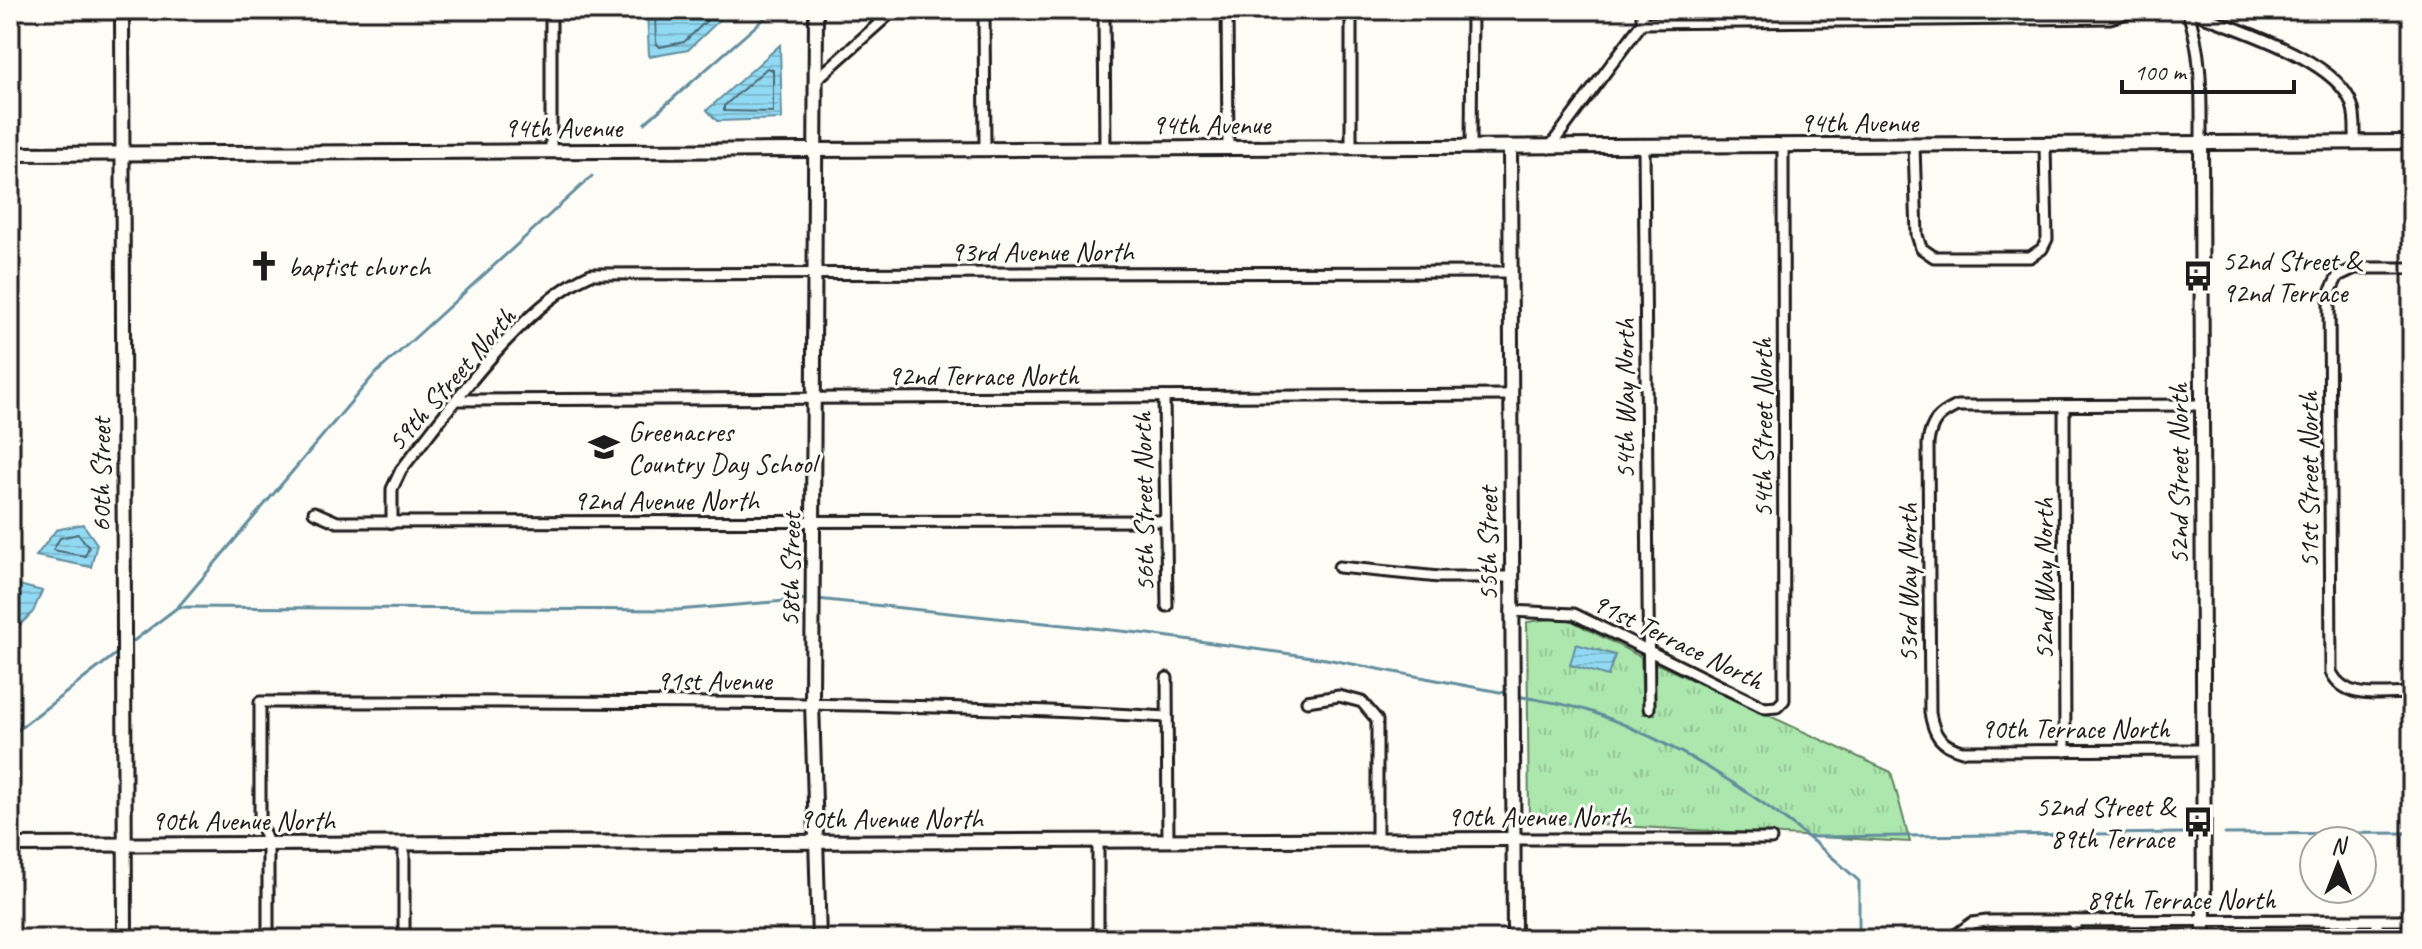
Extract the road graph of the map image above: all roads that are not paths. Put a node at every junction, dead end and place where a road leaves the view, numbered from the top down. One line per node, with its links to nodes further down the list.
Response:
1 (122, 10): 33 (street, 60th Street)
2 (551, 10): 32 (street)
3 (816, 10): 16 (street, 58th Street)
4 (894, 10): 16 (street)
5 (984, 10): 31 (street)
6 (1104, 10): 25 (street)
7 (1227, 10): 26 (street)
8 (1351, 10): 27 (street)
9 (1472, 10): 23 (street)
10 (1642, 10): 15 (street)
11 (2137, 10): 14 (street)
12 (2188, 10): 17 (street); 19 (street, 52nd Street North)
13 (1765, 15): 14 (street); 15 (street)
14 (2013, 15)
15 (1642, 23): 29 (street)
16 (817, 79): 30 (street, 58th Street)
17 (2355, 142): 18 (street, 94th Avenue); 19 (street, 94th Avenue)
18 (2412, 142)
19 (2201, 144): 21 (street, 94th Avenue); 43 (street, 52nd Street North)
20 (1783, 145): 22 (street, 94th Avenue); 24 (street, 94th Avenue); 58 (street, 54th Street North)
21 (2045, 145): 22 (street, 94th Avenue); 22 (street)
22 (1914, 146)
23 (1471, 147): 27 (street, 94th Avenue); 28 (street, 94th Avenue)
24 (1644, 147): 29 (street, 94th Avenue); 53 (street, 54th Way North)
25 (1105, 148): 26 (street, 94th Avenue); 31 (street, 94th Avenue)
26 (1228, 148): 27 (street, 94th Avenue)
27 (1351, 148)
28 (1510, 148): 29 (street, 94th Avenue); 36 (street, 55th Street)
29 (1549, 148)
30 (816, 149): 31 (street, 94th Avenue); 32 (street, 94th Avenue); 37 (street, 58th Street)
31 (985, 149)
32 (551, 151): 33 (street, 94th Avenue)
33 (123, 153): 34 (street, 94th Avenue); 73 (street, 60th Street)
34 (10, 154)
35 (2412, 268): 55 (street, 51st Street North)
36 (1510, 272): 37 (street, 93rd Avenue North); 39 (street, 55th Street)
37 (814, 274): 38 (street, 93rd Avenue North); 41 (street, 58th Street)
38 (575, 281): 42 (street, 59th Street North)
39 (1511, 395): 40 (street, 92nd Terrace North); 50 (street, 55th Street)
40 (1164, 397): 41 (street, 92nd Terrace North); 47 (street, 56th Street North)
41 (815, 398): 42 (street, 92nd Terrace North); 46 (street, 58th Street)
42 (457, 400): 48 (street, 59th Street North)
43 (2201, 405): 44 (street); 62 (street, 52nd Street North)
44 (2064, 406): 61 (street, 53rd Way North); 63 (street, 52nd Way North)
45 (314, 512): 48 (street, 92nd Avenue North)
46 (815, 521): 47 (street, 92nd Avenue North); 48 (street, 92nd Avenue North); 57 (street, 58th Street)
47 (1164, 521): 51 (street, 56th Street North)
48 (392, 523)
49 (1339, 567): 50 (street)
50 (1511, 577): 52 (street, 55th Street)
51 (1167, 606)
52 (1511, 611): 53 (street, 91st Terrace North); 64 (street, 55th Street)
53 (1647, 651): 58 (street, 91st Terrace North); 59 (street, 54th Way North)
54 (1167, 678): 60 (street)
55 (2412, 693)
56 (1307, 701): 66 (street)
57 (812, 702): 60 (street, 91st Avenue); 69 (street, 58th Street); 70 (street, 91st Avenue)
58 (1777, 707)
59 (1649, 708)
60 (1167, 717): 68 (street)
61 (1947, 747): 63 (street, 90th Terrace North)
62 (2204, 750): 63 (street, 90th Terrace North); 76 (street, 52nd Street North)
63 (2065, 751)
64 (1511, 839): 65 (street, 90th Avenue North); 66 (street, 90th Avenue North); 84 (street, 55th Street)
65 (1771, 839)
66 (1377, 840): 68 (street, 90th Avenue North)
67 (1098, 841): 68 (street, 90th Avenue North); 69 (street, 90th Avenue North); 83 (street)
68 (1168, 841)
69 (816, 842): 71 (street, 90th Avenue North); 82 (street, 58th Street)
70 (268, 844): 71 (street, 90th Avenue North); 73 (street, 90th Avenue North); 80 (street)
71 (404, 844): 81 (street)
72 (10, 845): 73 (street, 90th Avenue North)
73 (126, 845): 79 (street, 60th Street)
74 (2412, 920): 77 (street, 89th Terrace North)
75 (2075, 921): 76 (street, 89th Terrace North); 78 (street, 89th Terrace North); 85 (street)
76 (2204, 921): 77 (street, 89th Terrace North); 86 (street, 52nd Street North)
77 (2377, 921): 87 (street)
78 (1952, 937)
79 (125, 939)
80 (268, 939)
81 (404, 939)
82 (819, 939)
83 (1098, 939)
84 (1514, 939)
85 (2075, 939)
86 (2204, 939)
87 (2377, 939)

